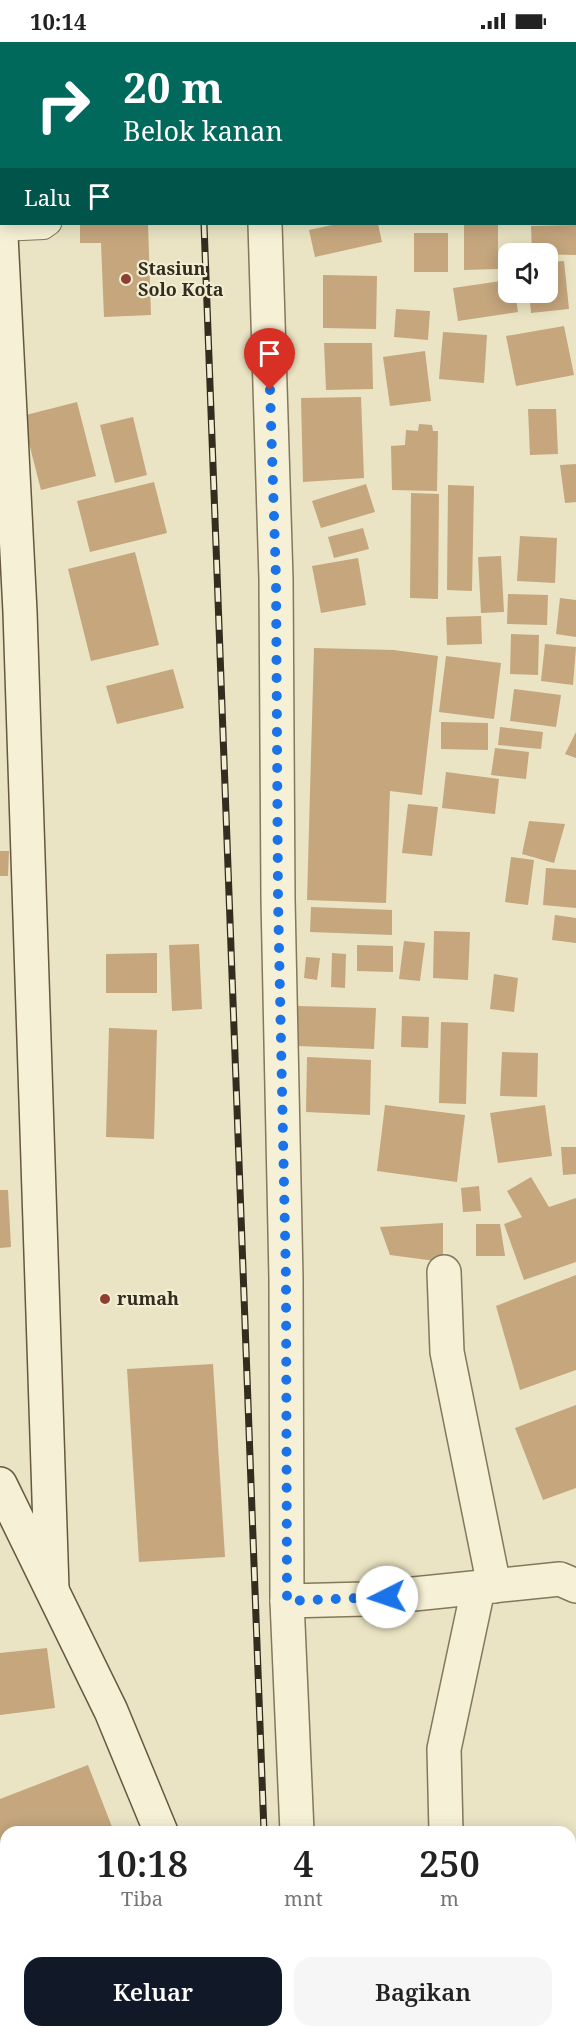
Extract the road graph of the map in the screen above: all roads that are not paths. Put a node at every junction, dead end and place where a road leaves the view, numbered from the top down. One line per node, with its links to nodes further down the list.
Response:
1 (0, 216): 4 (street)
2 (50, 225): 4 (lane)
3 (265, 225): 11 (street)
4 (0, 231): 5 (street)
5 (10, 612): 10 (street)
6 (444, 1272): 9 (street)
7 (0, 1484): 10 (street)
8 (576, 1586): 9 (street)
9 (486, 1587): 11 (street); 14 (street)
10 (52, 1589): 12 (street)
11 (287, 1601): 13 (street)
12 (159, 1826)
13 (297, 1826)
14 (446, 1826)

